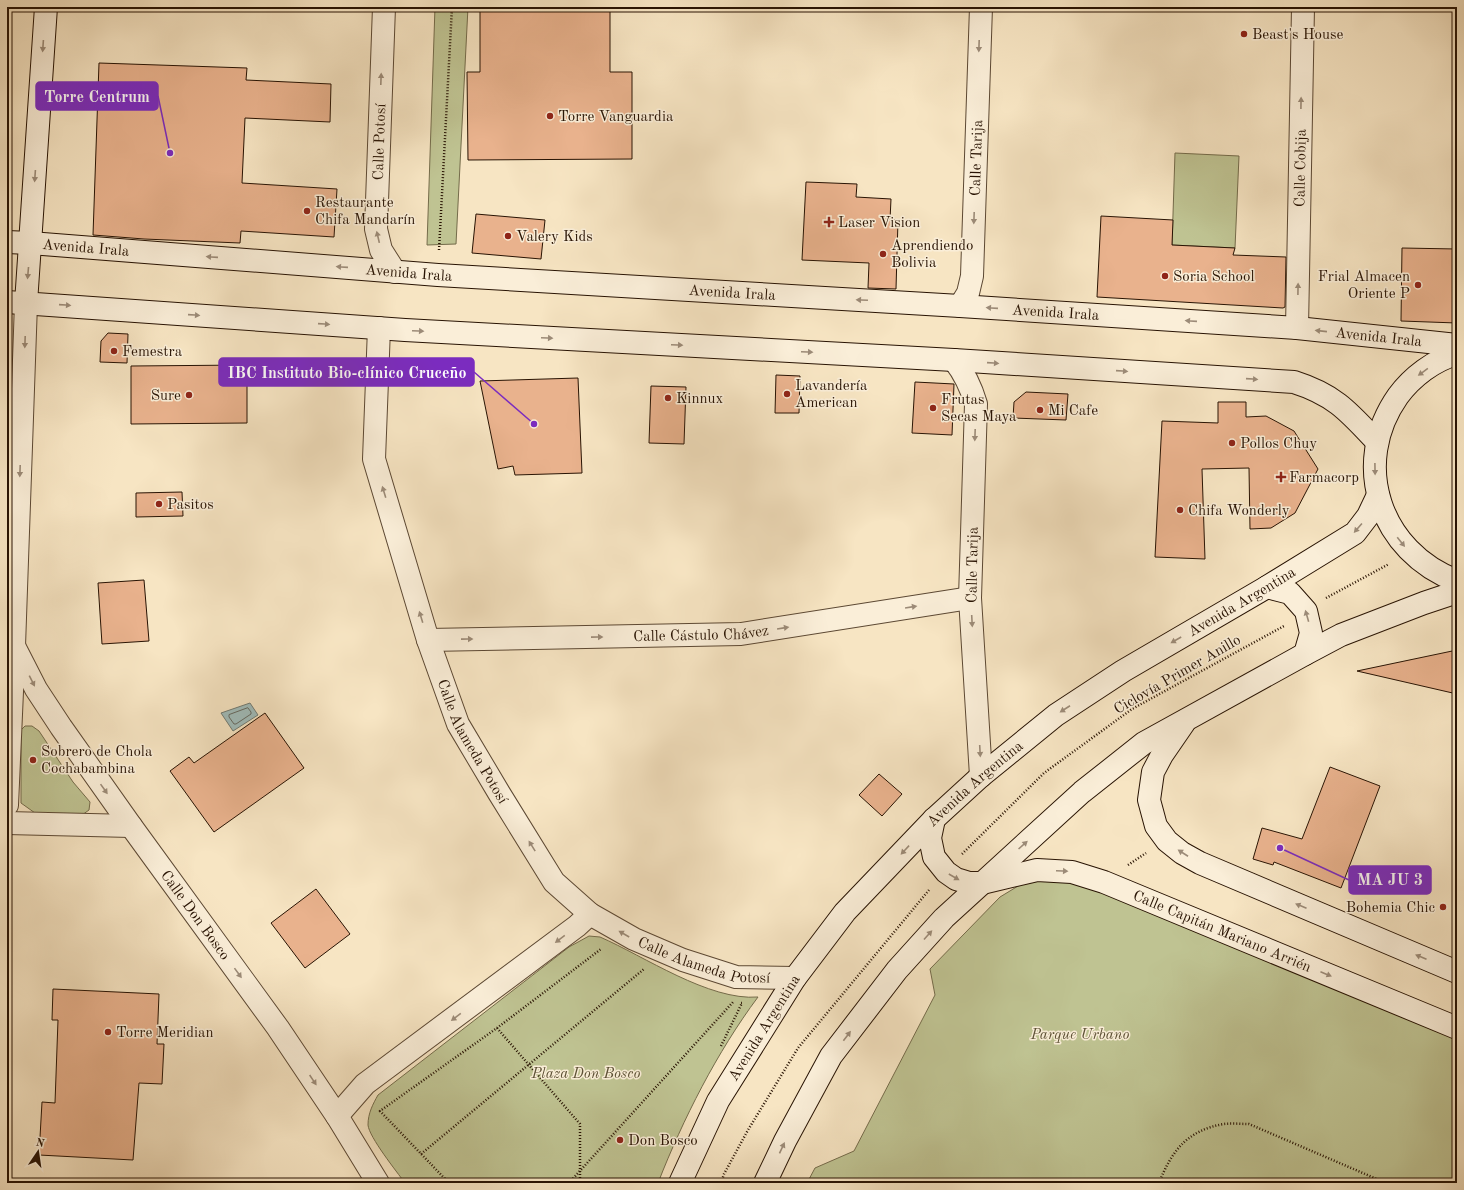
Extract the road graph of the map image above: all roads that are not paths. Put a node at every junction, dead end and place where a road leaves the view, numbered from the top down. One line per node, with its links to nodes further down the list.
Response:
1 (46, 7): 6 (street, one-way to 6)
2 (384, 7): 7 (street, Calle Potosí, one-way to 2)
3 (981, 7): 9 (street, Calle Tarija, one-way to 9)
4 (1303, 7): 11 (street, Calle Cobija, one-way to 4)
5 (7, 242): 6 (street, Avenida Irala)
6 (30, 243): 7 (street, Avenida Irala, one-way to 6); 8 (street, one-way to 8)
7 (395, 272): 9 (street, Avenida Irala, one-way to 7)
8 (16, 302): 10 (street, one-way to 10); 22 (street, one-way to 22)
9 (960, 306): 11 (street, Avenida Irala, one-way to 9)
10 (379, 328): 14 (street, one-way to 14); 21 (street, Calle Alameda Potosí, one-way to 10)
11 (1297, 328): 12 (street, Avenida Irala, one-way to 11)
12 (1457, 345)
13 (1457, 354): 15 (street, one-way to 15)
14 (954, 360): 15 (street, one-way to 15); 20 (street, Calle Tarija, one-way to 20)
15 (1377, 442): 16 (street, one-way to 16)
16 (1378, 495): 17 (street, one-way to 17); 18 (street, Avenida Argentina, one-way to 18)
17 (1457, 581)
18 (1267, 587): 23 (street, one-way to 18); 25 (street, Avenida Argentina, one-way to 25)
19 (1457, 592): 23 (street)
20 (970, 598): 21 (street, Calle Cástulo Chávez, one-way to 20); 25 (street, Calle Tarija, one-way to 25)
21 (428, 640): 31 (street, Calle Alameda Potosí, one-way to 21)
22 (14, 646): 26 (street); 29 (street, Calle Don Bosco, one-way to 29)
23 (1305, 654): 24 (street)
24 (1187, 719): 30 (street, one-way to 24); 32 (street, one-way to 24)
25 (981, 776): 27 (street, Avenida Argentina)
26 (7, 805)
27 (934, 819): 30 (street, one-way to 30); 33 (street, Avenida Argentina, one-way to 33)
28 (7, 823): 29 (street)
29 (130, 826): 35 (street, Calle Don Bosco, one-way to 35)
30 (982, 883): 34 (street, Calle Capitán Mariano Arrién, one-way to 34); 38 (street, one-way to 30)
31 (590, 914): 33 (street, Calle Alameda Potosí, one-way to 31); 35 (street, one-way to 35)
32 (1457, 972)
33 (795, 978): 37 (street, Avenida Argentina)
34 (1457, 1028)
35 (337, 1116): 36 (street, Calle Don Bosco)
36 (378, 1183)
37 (680, 1183)
38 (765, 1183)

